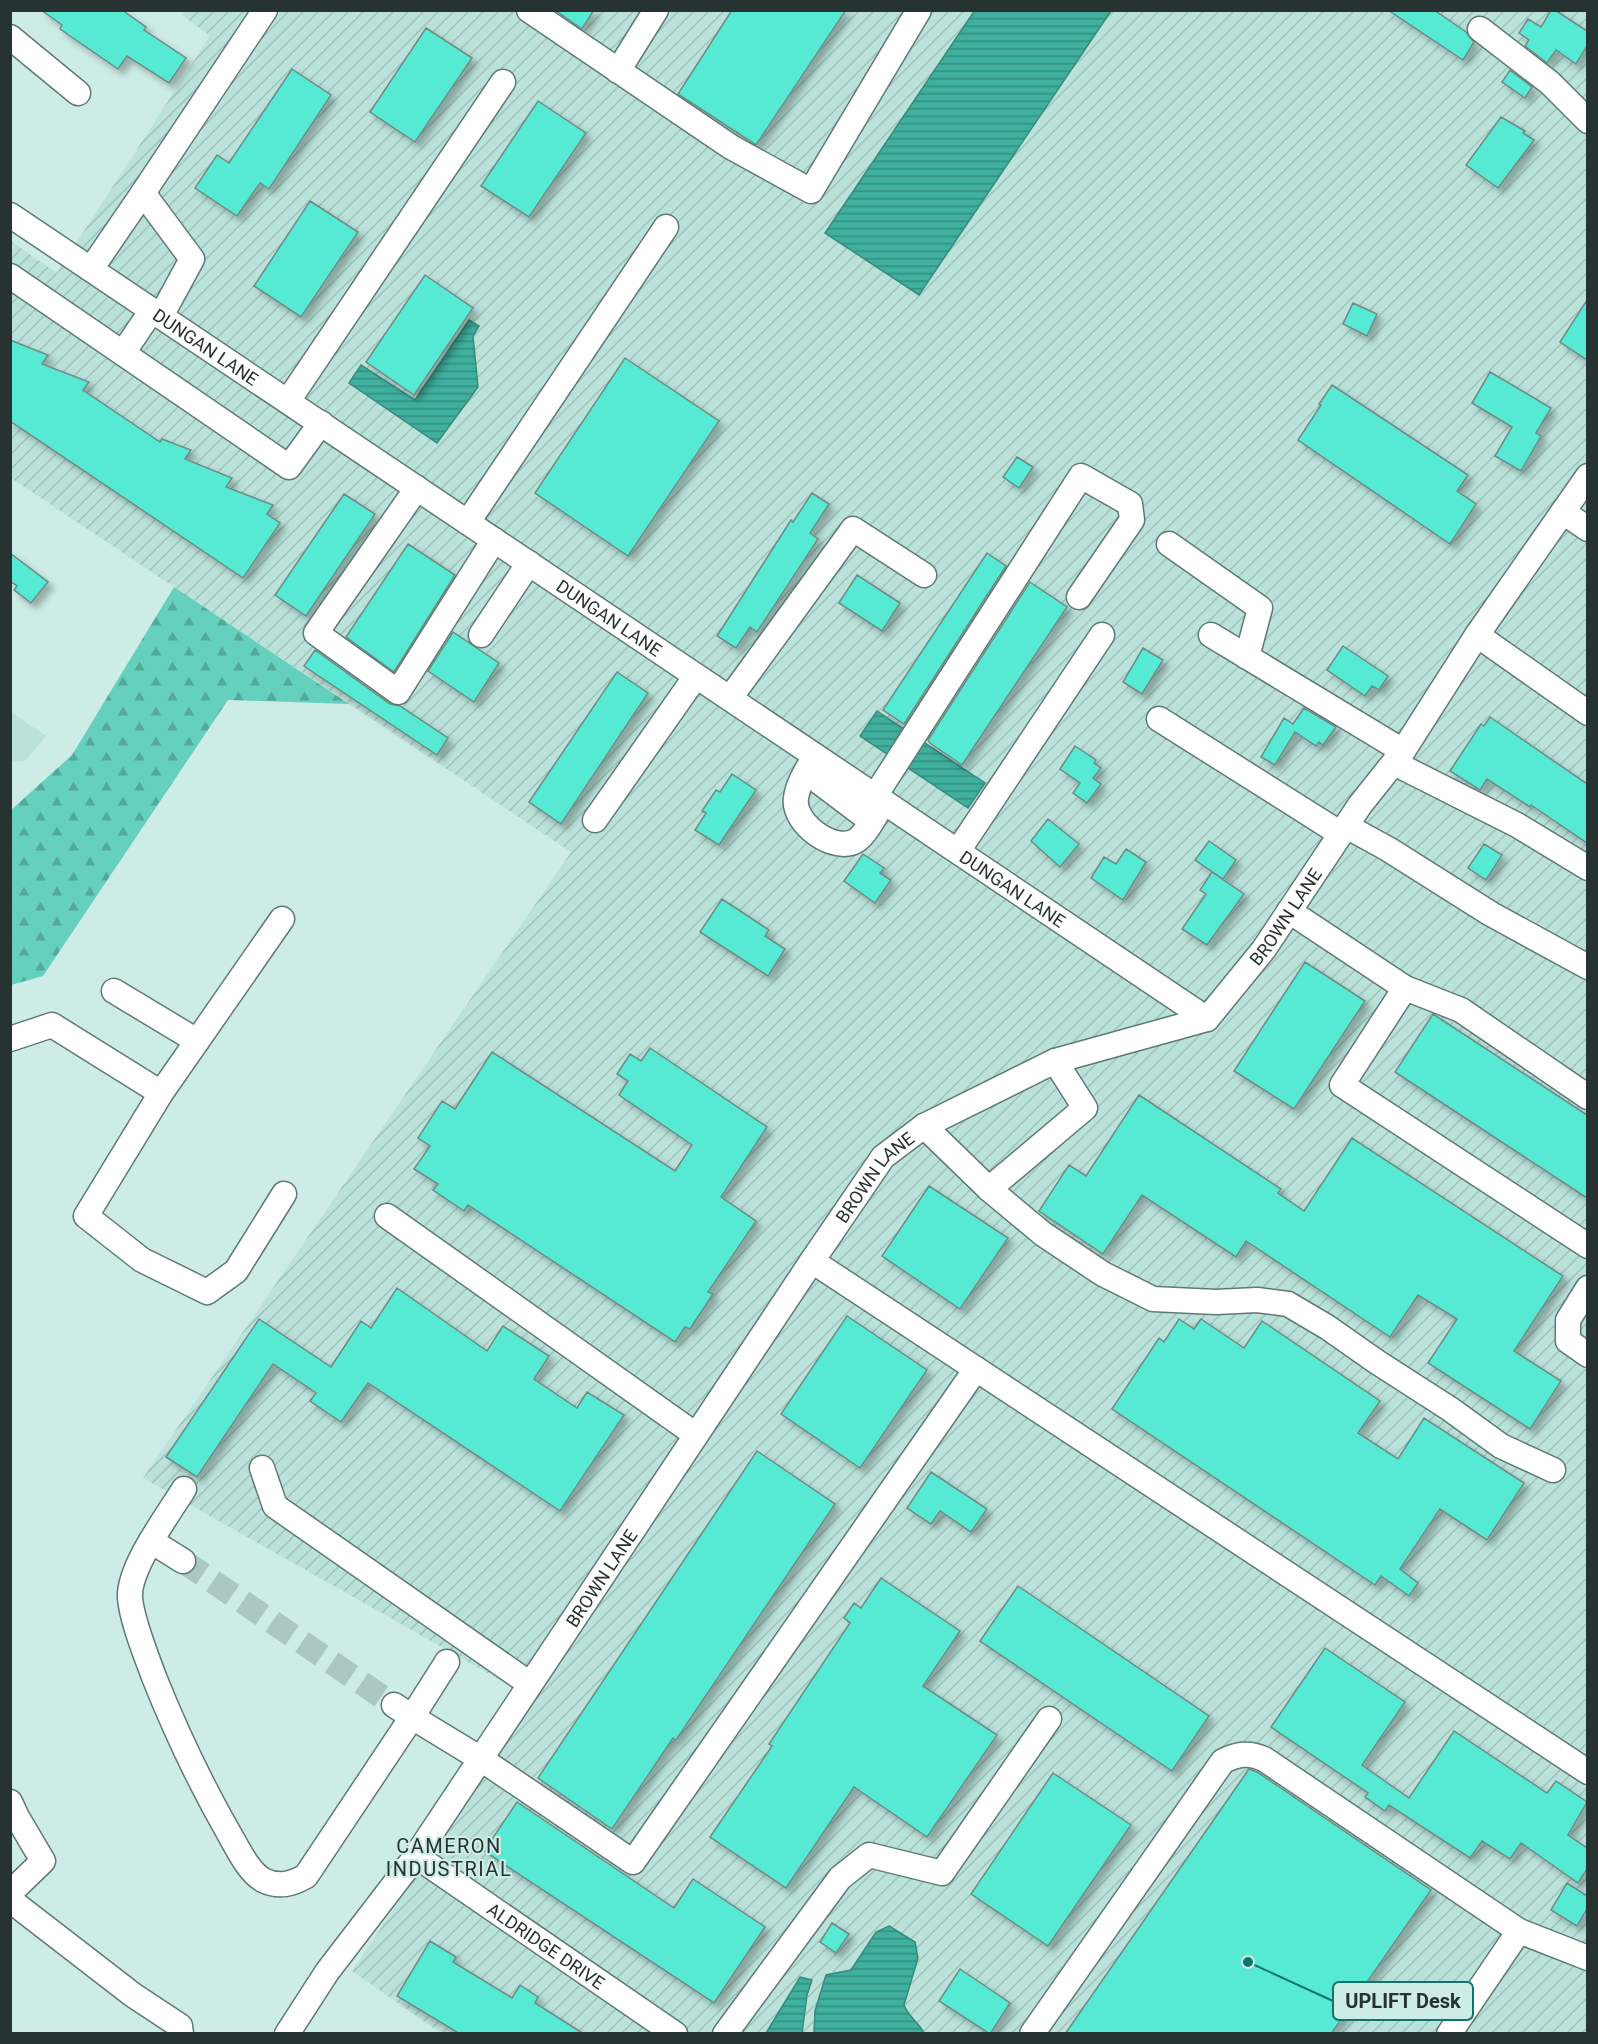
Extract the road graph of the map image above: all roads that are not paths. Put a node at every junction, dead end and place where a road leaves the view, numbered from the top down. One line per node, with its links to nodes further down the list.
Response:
1 (265, 10): 11 (street)
2 (529, 10): 7 (street)
3 (656, 10): 7 (street)
4 (919, 10): 7 (street)
5 (1480, 29): 10 (street)
6 (10, 37): 9 (street)
7 (618, 70)
8 (503, 82): 18 (street)
9 (78, 93)
10 (1587, 121)
11 (143, 193): 14 (street); 16 (street)
12 (10, 215): 14 (street, DUNGAN LANE)
13 (666, 227): 23 (street)
14 (91, 270): 16 (street, DUNGAN LANE)
15 (10, 276): 17 (street)
16 (157, 313): 17 (street); 18 (street, DUNGAN LANE)
17 (123, 353): 19 (street)
18 (288, 402): 19 (street, DUNGAN LANE)
19 (321, 423): 21 (street, DUNGAN LANE)
20 (1587, 476): 22 (street, BROWN LANE)
21 (417, 488): 23 (street, DUNGAN LANE); 25 (street)
22 (1563, 512): 24 (street); 33 (street, BROWN LANE)
23 (468, 522): 25 (street, DUNGAN LANE)
24 (1587, 529)
25 (494, 540): 27 (street, DUNGAN LANE)
26 (1169, 544): 34 (street)
27 (529, 563): 30 (street); 35 (street, DUNGAN LANE)
28 (924, 575): 36 (street)
29 (1079, 597): 41 (street)
30 (481, 635)
31 (1102, 635): 44 (street)
32 (1211, 635): 34 (street)
33 (1477, 635): 37 (street); 39 (street, BROWN LANE)
34 (1247, 657): 39 (street)
35 (696, 676): 36 (street, DUNGAN LANE); 42 (street)
36 (730, 698): 40 (street, DUNGAN LANE)
37 (1587, 713)
38 (1159, 719): 43 (street)
39 (1398, 757): 43 (street, BROWN LANE); 45 (street)
40 (811, 764): 41 (street, DUNGAN LANE); 41 (street)
41 (876, 806): 44 (street, DUNGAN LANE)
42 (595, 820)
43 (1343, 830): 46 (street, BROWN LANE); 48 (street)
44 (958, 852): 51 (street, DUNGAN LANE)
45 (1587, 868)
46 (1289, 911): 49 (street); 51 (street, BROWN LANE)
47 (282, 919): 53 (street)
48 (1587, 967)
49 (1405, 987): 56 (street); 61 (street)
50 (114, 992): 53 (street)
51 (1207, 1019): 54 (street, BROWN LANE)
52 (10, 1039): 55 (street)
53 (197, 1041): 55 (street)
54 (1055, 1061): 57 (street, BROWN LANE); 58 (street)
55 (160, 1094): 59 (street)
56 (1587, 1098)
57 (924, 1126): 58 (street); 62 (street, BROWN LANE)
58 (989, 1189): 68 (street)
59 (284, 1194)
60 (387, 1216): 66 (street)
61 (1587, 1246)
62 (812, 1261): 65 (street); 66 (street, BROWN LANE)
63 (1587, 1288): 64 (street)
64 (1587, 1355)
65 (976, 1369): 76 (street); 77 (street)
66 (696, 1435): 73 (street, BROWN LANE)
67 (262, 1468): 73 (street)
68 (1553, 1470)
69 (184, 1489): 70 (street)
70 (151, 1541): 71 (street); 74 (street)
71 (183, 1561)
72 (447, 1662): 74 (street)
73 (530, 1684): 76 (street, BROWN LANE)
74 (403, 1711): 76 (street)
75 (1049, 1719): 87 (street)
76 (481, 1759): 79 (street, BROWN LANE)
77 (1587, 1772)
78 (10, 1802): 80 (street)
79 (416, 1856): 85 (street, BROWN LANE); 86 (street, ALDRIDGE DRIVE)
80 (10, 1893)
81 (10, 1900): 84 (street)
82 (1520, 1931): 83 (street); 88 (street); 89 (street)
83 (1587, 1958)
84 (181, 2034)
85 (287, 2034)
86 (675, 2034)
87 (725, 2034)
88 (1032, 2034)
89 (1449, 2034)

